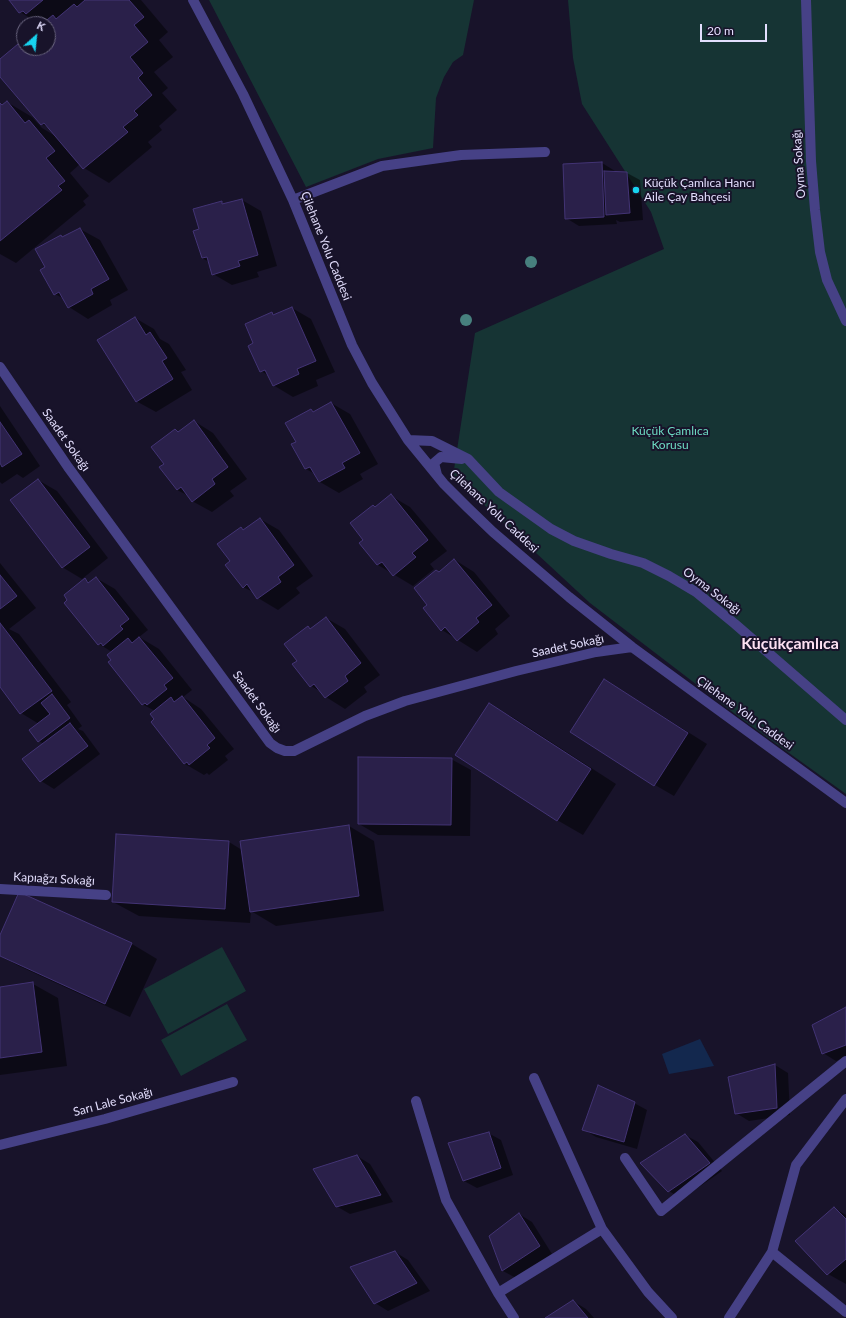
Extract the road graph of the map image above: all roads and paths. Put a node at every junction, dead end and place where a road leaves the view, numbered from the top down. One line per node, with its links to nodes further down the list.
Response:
1 (193, 0): 4 (street, Çilehane Yolu Caddesi)
2 (806, 0): 5 (street, Oyma Sokağı)
3 (545, 152): 4 (street)
4 (293, 200): 7 (street, Çilehane Yolu Caddesi)
5 (846, 321)
6 (0, 367): 10 (street, Saadet Sokağı)
7 (408, 440): 8 (street, Oyma Sokağı); 9 (street, Çilehane Yolu Caddesi)
8 (468, 460): 9 (street); 11 (street, Oyma Sokağı)
9 (437, 476): 10 (street, Çilehane Yolu Caddesi)
10 (632, 647): 12 (street, Çilehane Yolu Caddesi)
11 (846, 720)
12 (846, 802)
13 (0, 889): 14 (street, Kapıağzı Sokağı)
14 (106, 895)
15 (846, 1061): 21 (street)
16 (534, 1078): 22 (street)
17 (233, 1082): 20 (street, Sarı Lale Sokağı)
18 (846, 1100): 23 (street)
19 (416, 1101): 24 (street)
20 (0, 1145)
21 (625, 1158)
22 (602, 1229): 24 (street); 27 (street)
23 (772, 1252): 25 (street); 28 (street)
24 (498, 1293): 26 (street)
25 (846, 1312)
26 (514, 1318)
27 (672, 1318)
28 (729, 1318)

